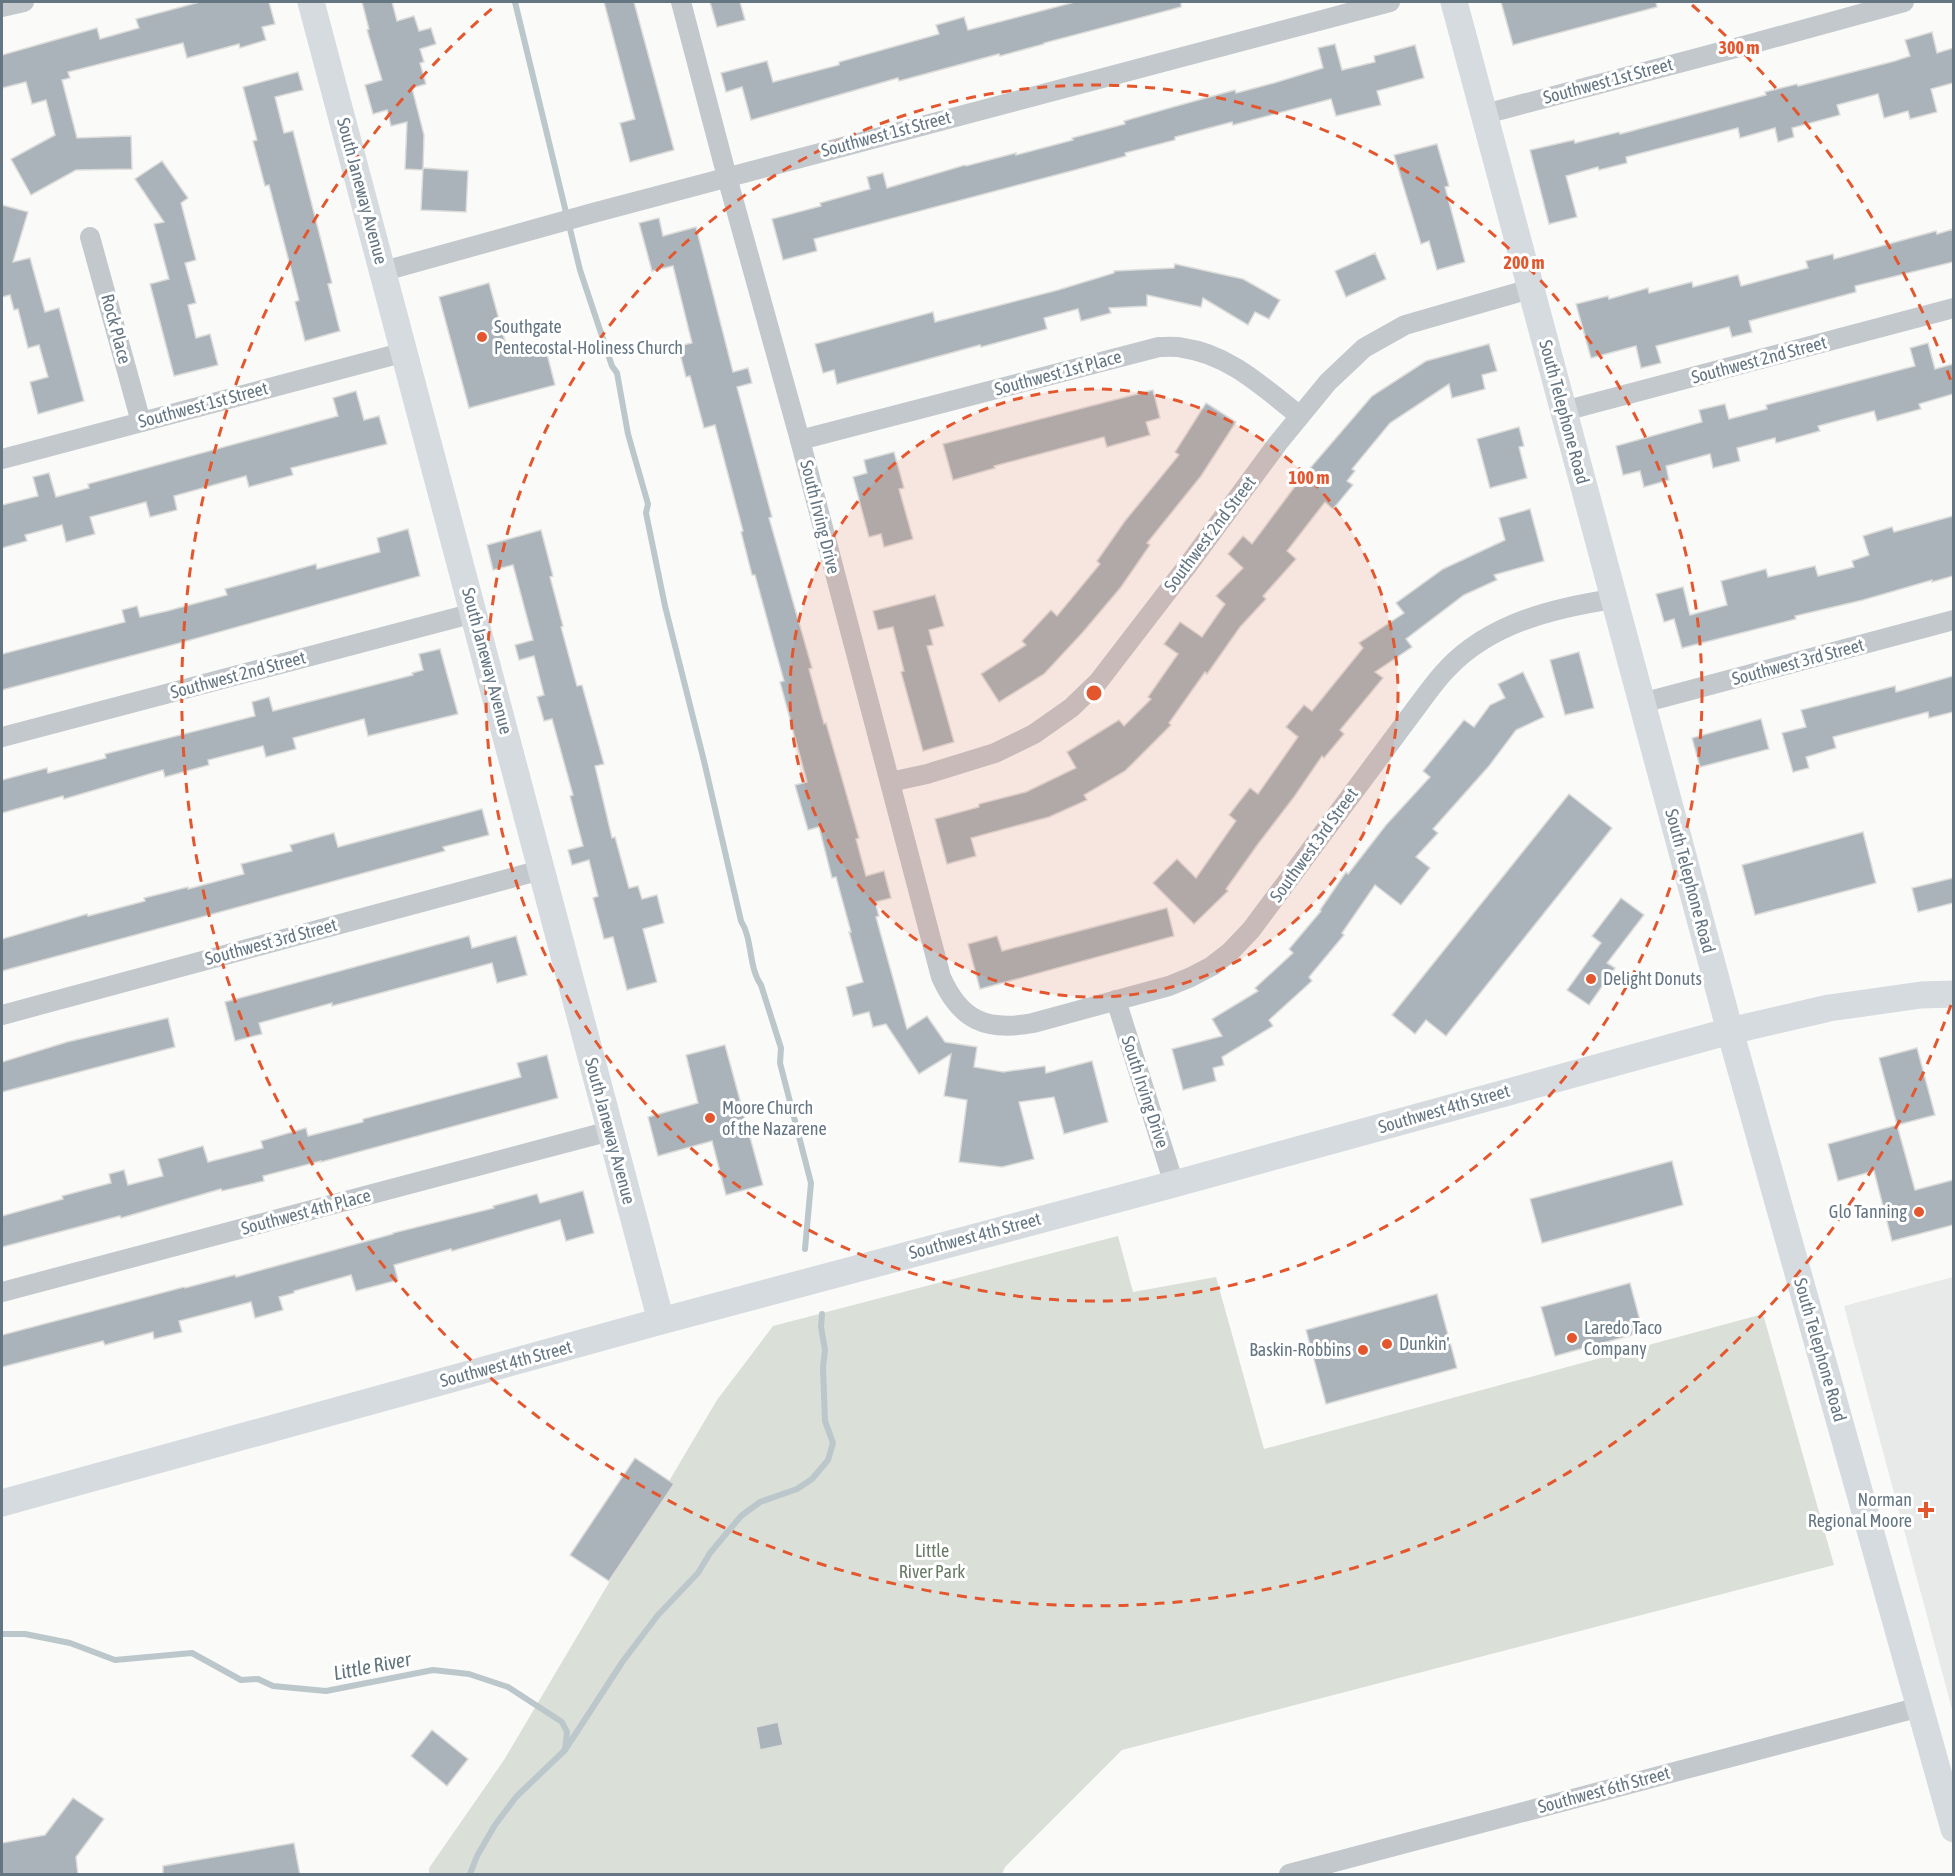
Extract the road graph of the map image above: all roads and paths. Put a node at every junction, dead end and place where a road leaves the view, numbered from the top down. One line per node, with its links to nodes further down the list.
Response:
1 (24, 2): 7 (street)
2 (312, 2): 11 (main road, South Janeway Avenue)
3 (681, 2): 9 (street, South Irving Drive)
4 (1390, 2): 9 (street, Southwest 1st Street)
5 (1454, 2): 8 (main road, South Telephone Road)
6 (1904, 2): 8 (street, Southwest 1st Street)
7 (2, 7)
8 (1485, 114): 12 (main road, South Telephone Road)
9 (727, 177): 11 (street, Southwest 1st Street); 18 (street, South Irving Drive)
10 (90, 237): 17 (street, Rock Place)
11 (384, 271): 14 (main road, South Janeway Avenue)
12 (1530, 288): 15 (main road, South Telephone Road); 16 (street, Southwest 2nd Street)
13 (1953, 308): 15 (street, Southwest 2nd Street)
14 (405, 352): 17 (street, Southwest 1st Street); 21 (main road, South Janeway Avenue)
15 (1564, 411): 20 (main road, South Telephone Road)
16 (1300, 416): 18 (street, Southwest 1st Place); 25 (street, Southwest 2nd Street)
17 (141, 422): 19 (street, Southwest 1st Street)
18 (800, 440): 25 (street, South Irving Drive)
19 (2, 459)
20 (1613, 599): 23 (main road, South Telephone Road); 28 (street, Southwest 3rd Street)
21 (474, 613): 24 (street, Southwest 2nd Street); 26 (main road, South Janeway Avenue)
22 (1953, 620): 23 (street, Southwest 3rd Street)
23 (1641, 703): 31 (main road, South Telephone Road)
24 (2, 737)
25 (890, 782): 30 (street, South Irving Drive)
26 (541, 870): 29 (street, Southwest 3rd Street); 32 (main road, South Janeway Avenue)
27 (1953, 994): 31 (main road, Southwest 4th Street)
28 (1116, 999): 30 (street, Southwest 3rd Street); 33 (street, South Irving Drive)
29 (2, 1015)
30 (977, 1020)
31 (1730, 1031): 33 (main road, Southwest 4th Street); 37 (main road, South Telephone Road)
32 (610, 1131): 34 (street, Southwest 4th Place); 35 (main road, South Janeway Avenue)
33 (1174, 1184): 35 (main road, Southwest 4th Street)
34 (2, 1292)
35 (661, 1321): 36 (main road, Southwest 4th Street)
36 (2, 1503)
37 (1920, 1707): 38 (main road, South Telephone Road); 39 (street, Southwest 6th Street)
38 (1953, 1828)
39 (1289, 1875)

